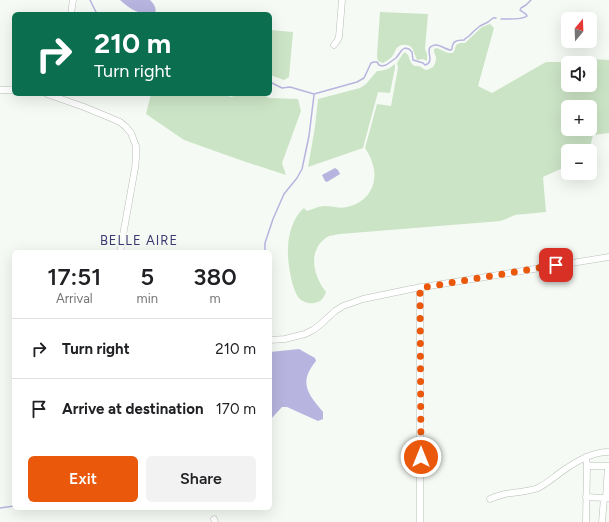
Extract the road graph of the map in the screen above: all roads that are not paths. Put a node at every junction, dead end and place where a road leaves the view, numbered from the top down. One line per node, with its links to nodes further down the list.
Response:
1 (73, 0): 3 (street)
2 (342, 0): 4 (street)
3 (71, 12)
4 (334, 45)
5 (0, 90): 6 (street)
6 (12, 90)
7 (54, 96): 8 (street)
8 (120, 250)
9 (609, 257): 10 (street)
10 (420, 288): 11 (street); 19 (street)
11 (272, 340)
12 (609, 452): 13 (street)
13 (586, 457): 14 (street); 18 (street)
14 (587, 466): 15 (street); 16 (street)
15 (608, 466): 17 (street)
16 (586, 497): 17 (street); 20 (street)
17 (606, 498): 21 (street)
18 (490, 499)
19 (420, 522)
20 (586, 522)
21 (602, 522)

